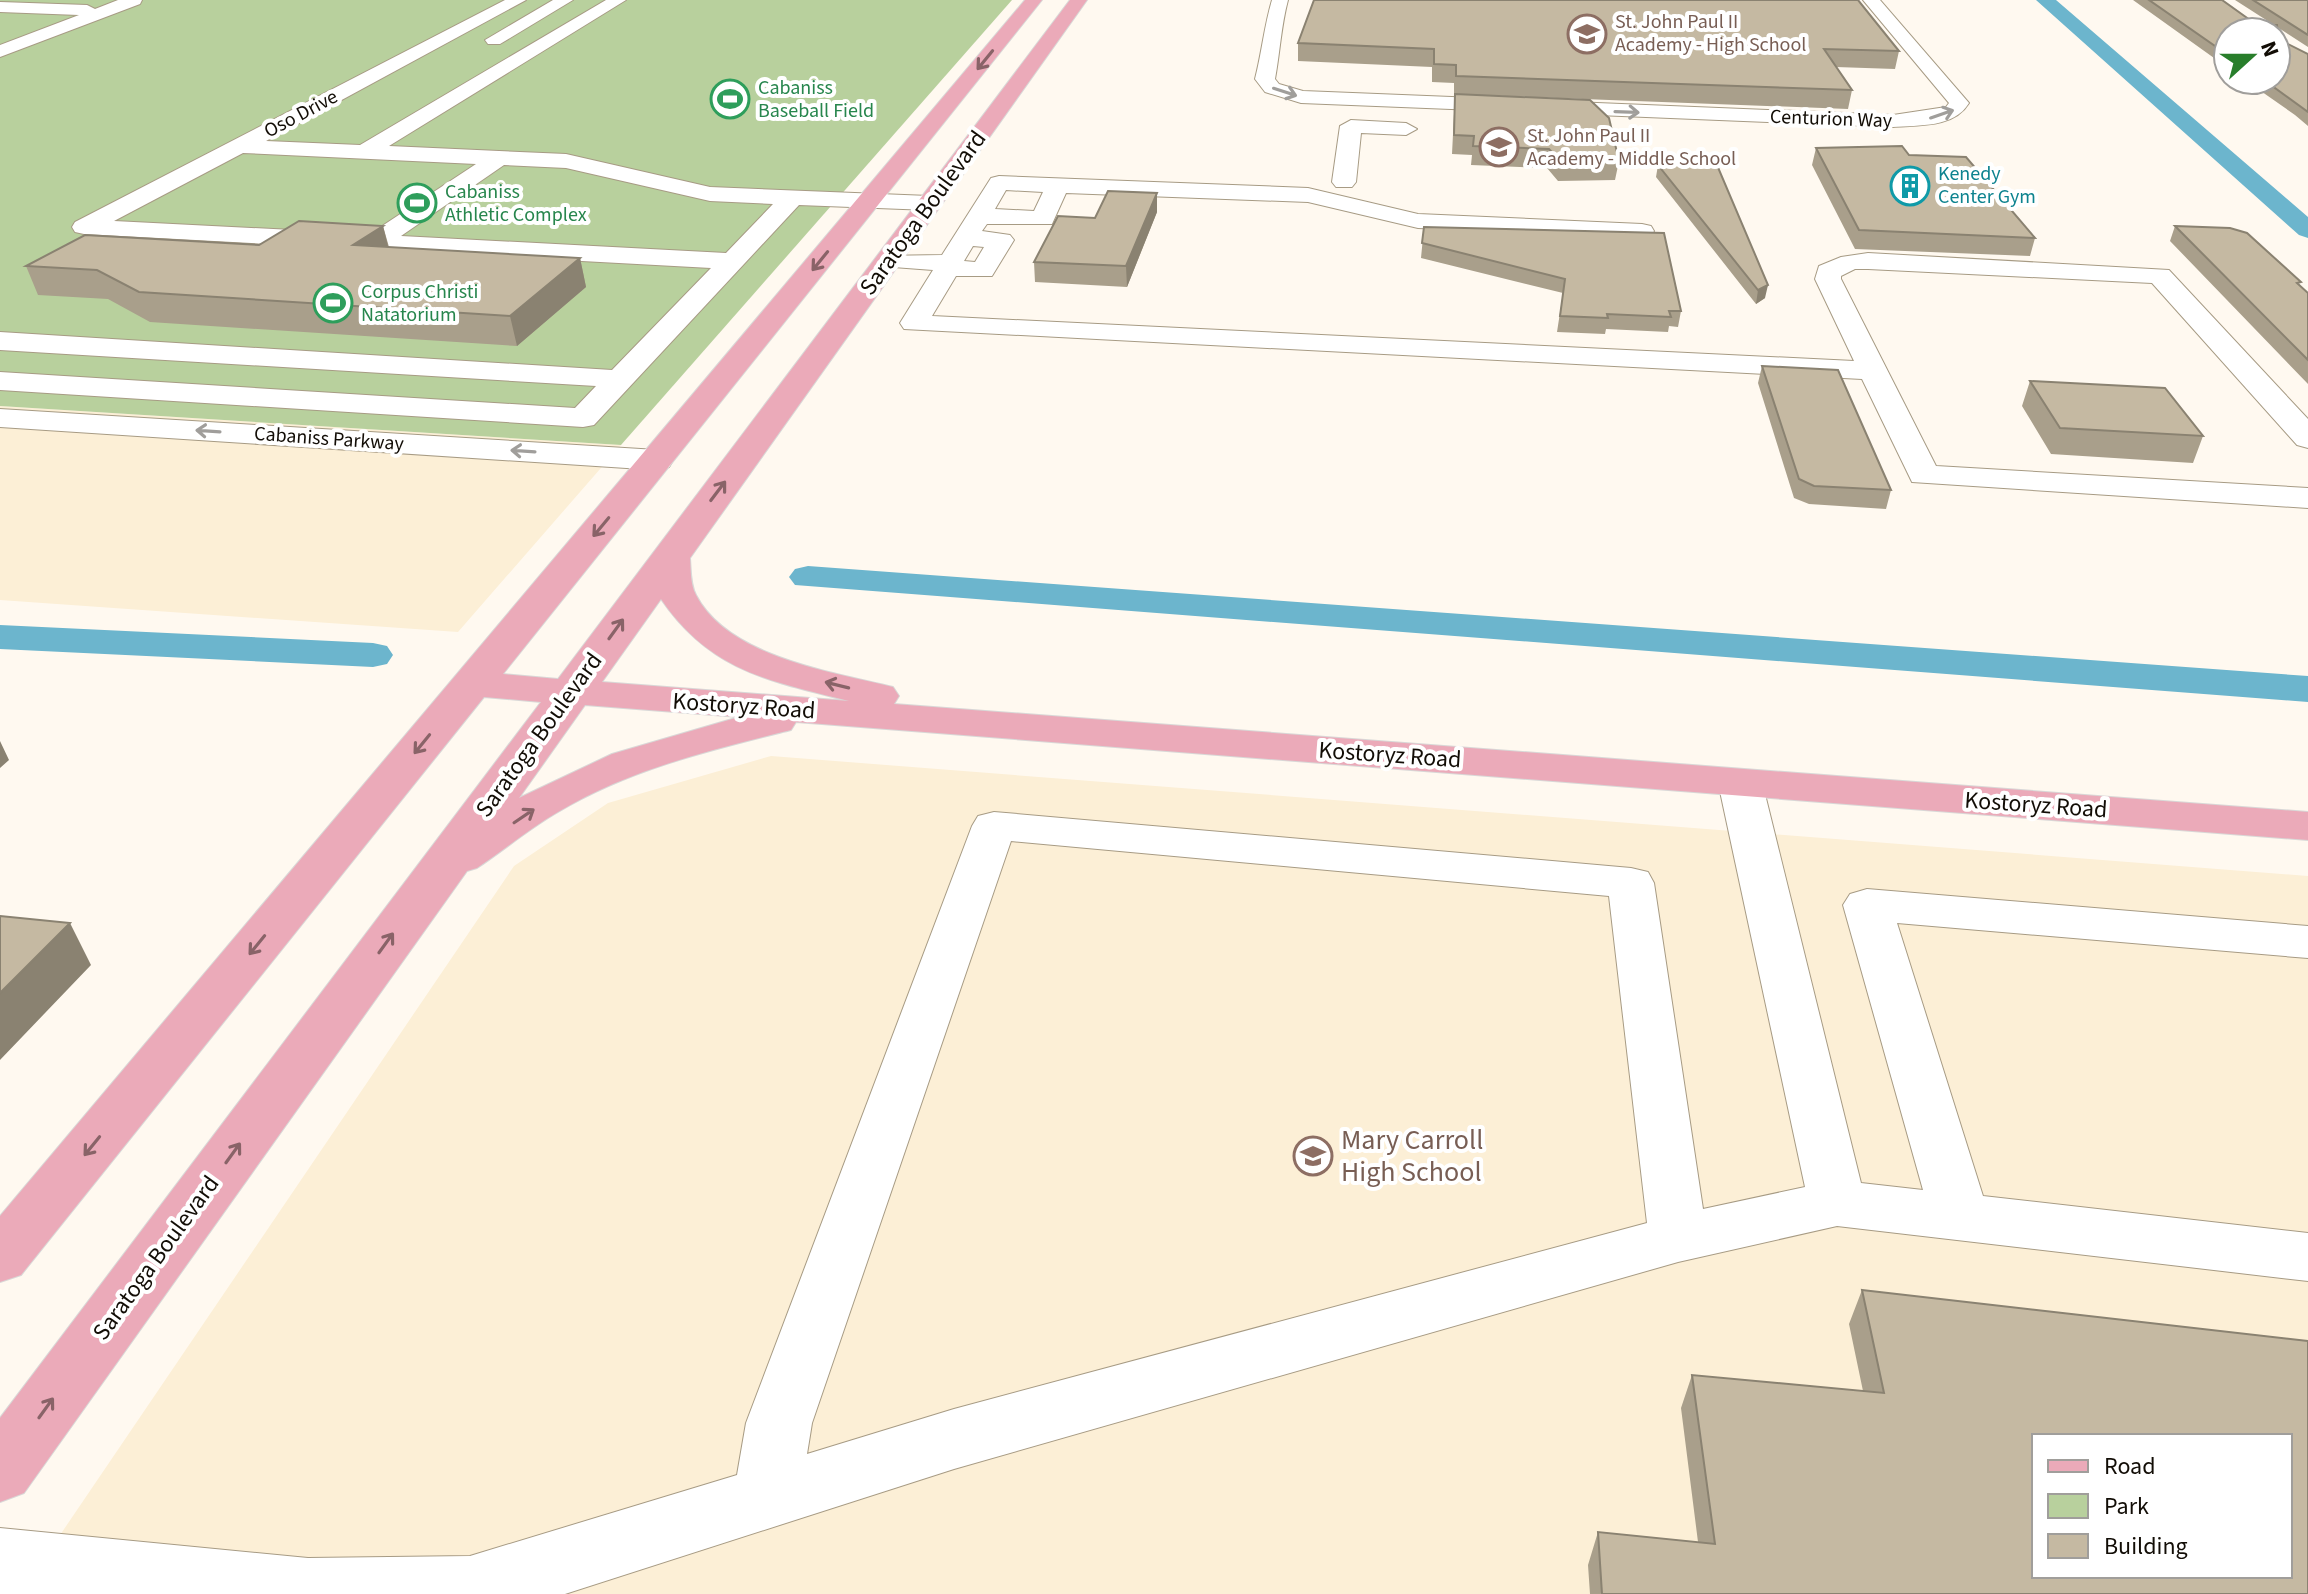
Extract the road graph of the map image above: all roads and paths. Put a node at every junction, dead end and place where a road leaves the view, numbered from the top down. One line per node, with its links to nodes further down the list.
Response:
1 (134, 0): 10 (street)
2 (518, 0): 13 (street, Oso Drive)
3 (565, 0): 11 (street)
4 (618, 0): 16 (street)
5 (1034, 0): 28 (main road, Saratoga Boulevard, one-way to 28)
6 (1079, 0): 29 (main road, Saratoga Boulevard)
7 (1280, 0): 17 (street, Centurion Way, one-way to 17)
8 (1871, 0): 17 (street, Centurion Way, one-way to 8)
9 (0, 7): 10 (street)
10 (105, 11): 12 (street)
11 (482, 47)
12 (0, 51)
13 (403, 60): 14 (street); 21 (street, Oso Drive)
14 (441, 62)
15 (468, 63): 16 (street)
16 (510, 64): 23 (street)
17 (1893, 121): 20 (street)
18 (339, 127): 22 (street)
19 (1424, 129): 25 (street)
20 (1910, 142)
21 (240, 146): 22 (street); 33 (street, Oso Drive)
22 (300, 149): 23 (street)
23 (364, 152): 24 (street)
24 (499, 158): 27 (street); 33 (street)
25 (1344, 182)
26 (1418, 193): 30 (street)
27 (792, 198): 28 (street); 35 (street)
28 (869, 201): 29 (street); 50 (main road, Saratoga Boulevard, one-way to 50)
29 (929, 203): 32 (main road, Saratoga Boulevard)
30 (1418, 221): 31 (street); 34 (street)
31 (1642, 231)
32 (906, 239): 34 (street); 36 (main road, Saratoga Boulevard)
33 (376, 242): 35 (street)
34 (960, 245): 36 (street); 37 (street)
35 (732, 261): 44 (street)
36 (889, 261): 53 (main road, Saratoga Boulevard, one-way to 36)
37 (930, 296): 38 (street); 40 (street)
38 (960, 297)
39 (1067, 302): 40 (street)
40 (1055, 330): 43 (street)
41 (0, 341): 42 (street)
42 (283, 359): 44 (street); 46 (street)
43 (1873, 371): 48 (street); 52 (street)
44 (620, 379): 46 (street)
45 (0, 381): 46 (street)
46 (232, 396)
47 (0, 418): 50 (street, Cabaniss Parkway, one-way to 47)
48 (2308, 438)
49 (0, 441): 51 (street, Cabaniss Parkway)
50 (657, 460): 51 (main road, Saratoga Boulevard)
51 (633, 489): 54 (main road, Saratoga Boulevard, one-way to 54)
52 (2308, 498)
53 (671, 554): 55 (main road, Saratoga Boulevard, one-way to 53); 57 (main road, one-way to 53)
54 (471, 684): 55 (main road, Kostoryz Road); 66 (main road, Saratoga Boulevard, one-way to 66)
55 (570, 692): 56 (main road, Kostoryz Road); 60 (main road, Saratoga Boulevard)
56 (819, 712): 57 (main road, Kostoryz Road); 60 (main road, one-way to 56)
57 (994, 725): 58 (main road, Kostoryz Road)
58 (1740, 782): 59 (main road, Kostoryz Road); 62 (street)
59 (2308, 826)
60 (436, 875): 67 (main road, Saratoga Boulevard, one-way to 60)
61 (2308, 942): 63 (street)
62 (1837, 1203): 63 (street); 64 (street)
63 (1960, 1216): 65 (street)
64 (1678, 1238): 68 (street); 68 (street)
65 (2308, 1257)
66 (0, 1258)
67 (0, 1471)
68 (767, 1497): 71 (street)
69 (0, 1562): 70 (street)
70 (154, 1586): 71 (street)
71 (470, 1592)

